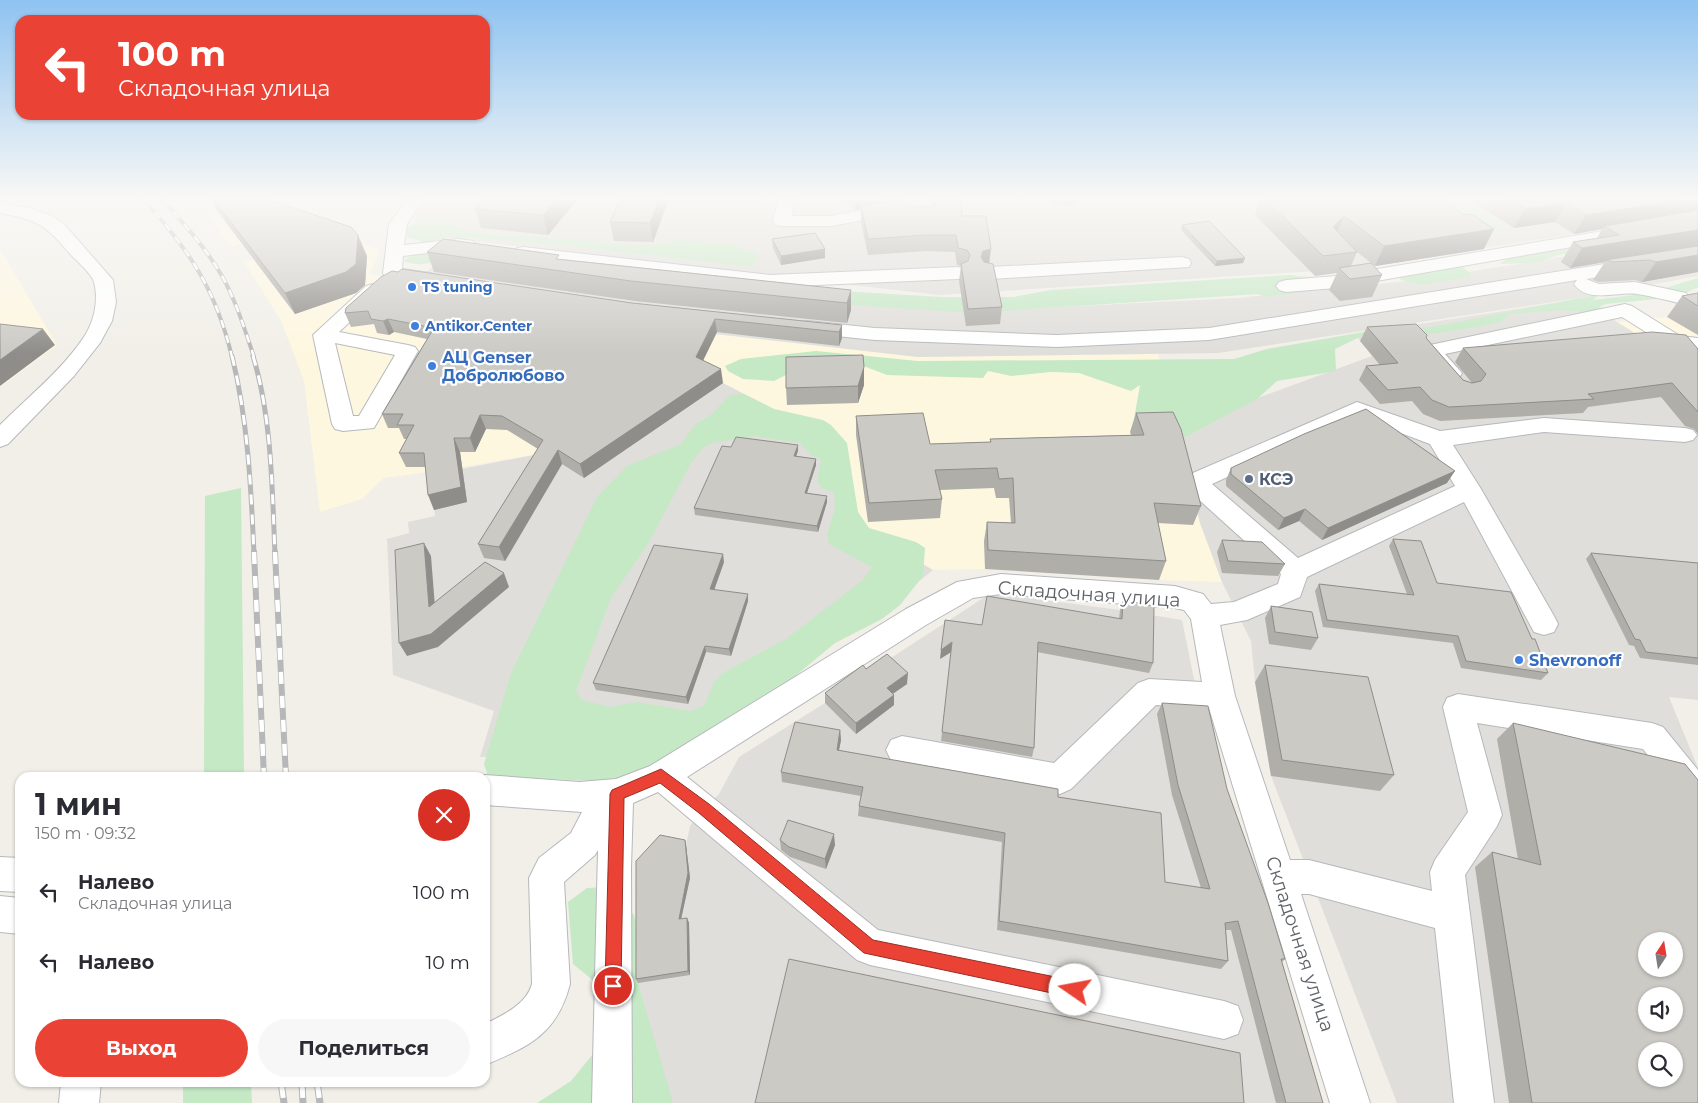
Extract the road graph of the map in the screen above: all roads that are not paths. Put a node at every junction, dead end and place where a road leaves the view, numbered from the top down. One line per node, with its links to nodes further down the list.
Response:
1 (78, 251): 22 (street)
2 (398, 251): 5 (street)
3 (519, 251): 9 (street)
4 (1514, 251): 13 (street)
5 (394, 252): 8 (street)
6 (1698, 255): 12 (street)
7 (1182, 263): 10 (street)
8 (392, 273): 11 (street); 17 (street)
9 (958, 273)
10 (990, 273)
11 (441, 280)
12 (1536, 281): 14 (street); 16 (street)
13 (1286, 286)
14 (1689, 295): 15 (street)
15 (1625, 310): 18 (street); 19 (street)
16 (791, 325)
17 (323, 335): 17 (street)
18 (1698, 344)
19 (1464, 388)
20 (1685, 435): 21 (street)
21 (1438, 439): 23 (street); 24 (street)
22 (0, 440)
23 (1469, 489): 24 (street); 26 (street)
24 (1295, 572): 25 (street)
25 (1204, 616): 27 (street, Складочная улица); 29 (street, Складочная улица)
26 (1544, 624)
27 (1220, 696): 28 (street); 35 (street, Складочная улица)
28 (902, 750)
29 (661, 776): 31 (street, Складочная улица); 39 (street)
30 (490, 790): 31 (street, Складочная улица)
31 (612, 795): 40 (street); 43 (street)
32 (1698, 795): 37 (street)
33 (0, 874): 34 (street)
34 (15, 875)
35 (1278, 877): 37 (street); 44 (street, Складочная улица)
36 (0, 914): 38 (street)
37 (1452, 914): 45 (street)
38 (15, 916)
39 (1224, 1020)
40 (490, 1042)
41 (81, 1087): 42 (street)
42 (79, 1103)
43 (612, 1103)
44 (1350, 1103)
45 (1474, 1103)

